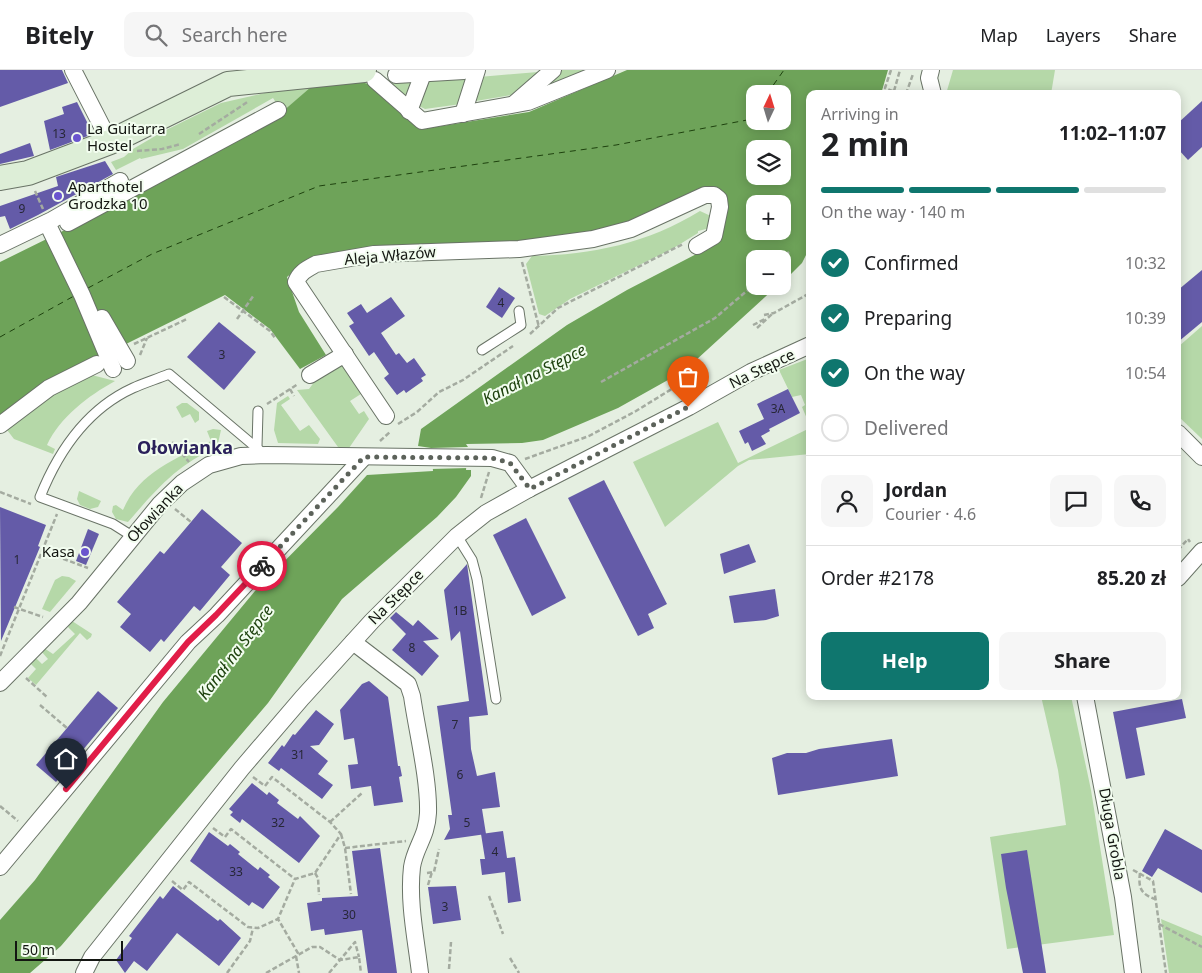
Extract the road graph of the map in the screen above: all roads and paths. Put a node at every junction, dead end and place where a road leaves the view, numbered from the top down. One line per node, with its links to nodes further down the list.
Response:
1 (73, 70): 22 (street)
2 (474, 70): 9 (street); 20 (street)
3 (553, 70): 17 (street)
4 (606, 70): 17 (street)
5 (891, 70): 12 (path)
6 (900, 70): 13 (path)
7 (915, 70): 14 (path)
8 (931, 70): 15 (street)
9 (421, 72): 11 (street); 19 (street)
10 (369, 75): 19 (street); 22 (street)
11 (396, 75)
12 (891, 90)
13 (894, 90)
14 (908, 90)
15 (932, 90)
16 (257, 96): 21 (path)
17 (512, 105): 20 (street)
18 (278, 110): 28 (street)
19 (409, 111): 20 (street)
20 (463, 114)
21 (192, 138)
22 (110, 142): 25 (street)
23 (184, 142): 24 (path)
24 (132, 152)
25 (0, 178)
26 (120, 181): 28 (street)
27 (37, 194): 28 (path)
28 (52, 221): 30 (street); 51 (street)
29 (692, 244): 31 (street, Aleja Włazów); 43 (path)
30 (0, 245)
31 (519, 249): 43 (path); 50 (street, Aleja Włazów)
32 (746, 292): 54 (path)
33 (254, 295): 36 (path)
34 (806, 295): 38 (path)
35 (224, 297): 36 (path)
36 (242, 311): 41 (path); 45 (path)
37 (519, 311): 49 (lane)
38 (772, 314): 39 (path); 42 (path); 44 (path)
39 (764, 315)
40 (187, 319): 51 (path)
41 (237, 319)
42 (754, 325)
43 (539, 328): 46 (path)
44 (757, 328)
45 (275, 338)
46 (524, 338)
47 (516, 343): 58 (path)
48 (806, 347): 67 (street, Na Stępce)
49 (482, 350)
50 (345, 354): 52 (street); 58 (street, Aleja Włazów)
51 (119, 363): 59 (street)
52 (304, 379): 55 (path)
53 (688, 379): 65 (path)
54 (601, 382)
55 (290, 389): 56 (path); 57 (path)
56 (294, 396)
57 (258, 411): 62 (lane)
58 (391, 420): 63 (path)
59 (0, 425)
60 (1181, 436): 64 (street)
61 (172, 442): 66 (path)
62 (261, 451): 63 (street, Ołowianka); 66 (street, Ołowianka); 69 (lane)
63 (369, 452): 67 (street, Ołowianka); 95 (street)
64 (1202, 457)
65 (521, 460)
66 (198, 472): 71 (street, Ołowianka)
67 (530, 489): 72 (street, Na Stępce)
68 (174, 504): 70 (path)
69 (61, 505): 71 (lane); 75 (path)
70 (191, 522)
71 (132, 536): 83 (street, Ołowianka)
72 (457, 536): 81 (street, Na Stępce); 86 (lane)
73 (1181, 547): 74 (path)
74 (1198, 548): 77 (street)
75 (42, 551): 76 (path); 79 (path)
76 (92, 569)
77 (1181, 574)
78 (14, 607): 79 (path)
79 (19, 609): 80 (path); 82 (path)
80 (49, 620)
81 (353, 642): 90 (street, Na Stępce); 128 (street)
82 (0, 656)
83 (19, 662): 84 (street, Ołowianka); 85 (path)
84 (0, 683)
85 (47, 697)
86 (496, 699)
87 (1086, 700): 130 (street, Długa Grobla)
88 (40, 705): 89 (path)
89 (67, 728)
90 (242, 768): 93 (street, Na Stępce); 94 (path)
91 (362, 793): 94 (path)
92 (0, 806): 95 (path)
93 (202, 819): 101 (street, Na Stępce); 105 (path)
94 (330, 822): 96 (path)
95 (31, 832): 100 (street)
96 (341, 834): 97 (path); 103 (path)
97 (345, 848): 98 (path); 107 (path)
98 (408, 848)
99 (440, 849): 102 (path)
100 (0, 867)
101 (160, 872): 113 (path); 122 (street, Na Stępce)
102 (432, 872): 104 (path); 106 (path)
103 (315, 873): 105 (path); 108 (path)
104 (425, 873)
105 (295, 879): 111 (path)
106 (426, 891)
107 (351, 894)
108 (319, 895)
109 (489, 896): 114 (path)
110 (1155, 899): 110 (path); 112 (path)
111 (278, 919): 113 (path); 117 (path)
112 (1159, 924): 116 (path); 131 (path)
113 (253, 928): 123 (path)
114 (503, 934)
115 (451, 942): 121 (path)
116 (1202, 947)
117 (298, 956): 120 (path); 124 (path); 125 (path)
118 (359, 957): 120 (path); 120 (path); 127 (path)
119 (510, 958): 129 (path)
120 (340, 960): 126 (path)
121 (449, 969)
122 (84, 973)
123 (227, 973)
124 (266, 973)
125 (299, 973)
126 (329, 973)
127 (361, 973)
128 (420, 973)
129 (519, 973)
130 (1134, 973)
131 (1166, 973)

